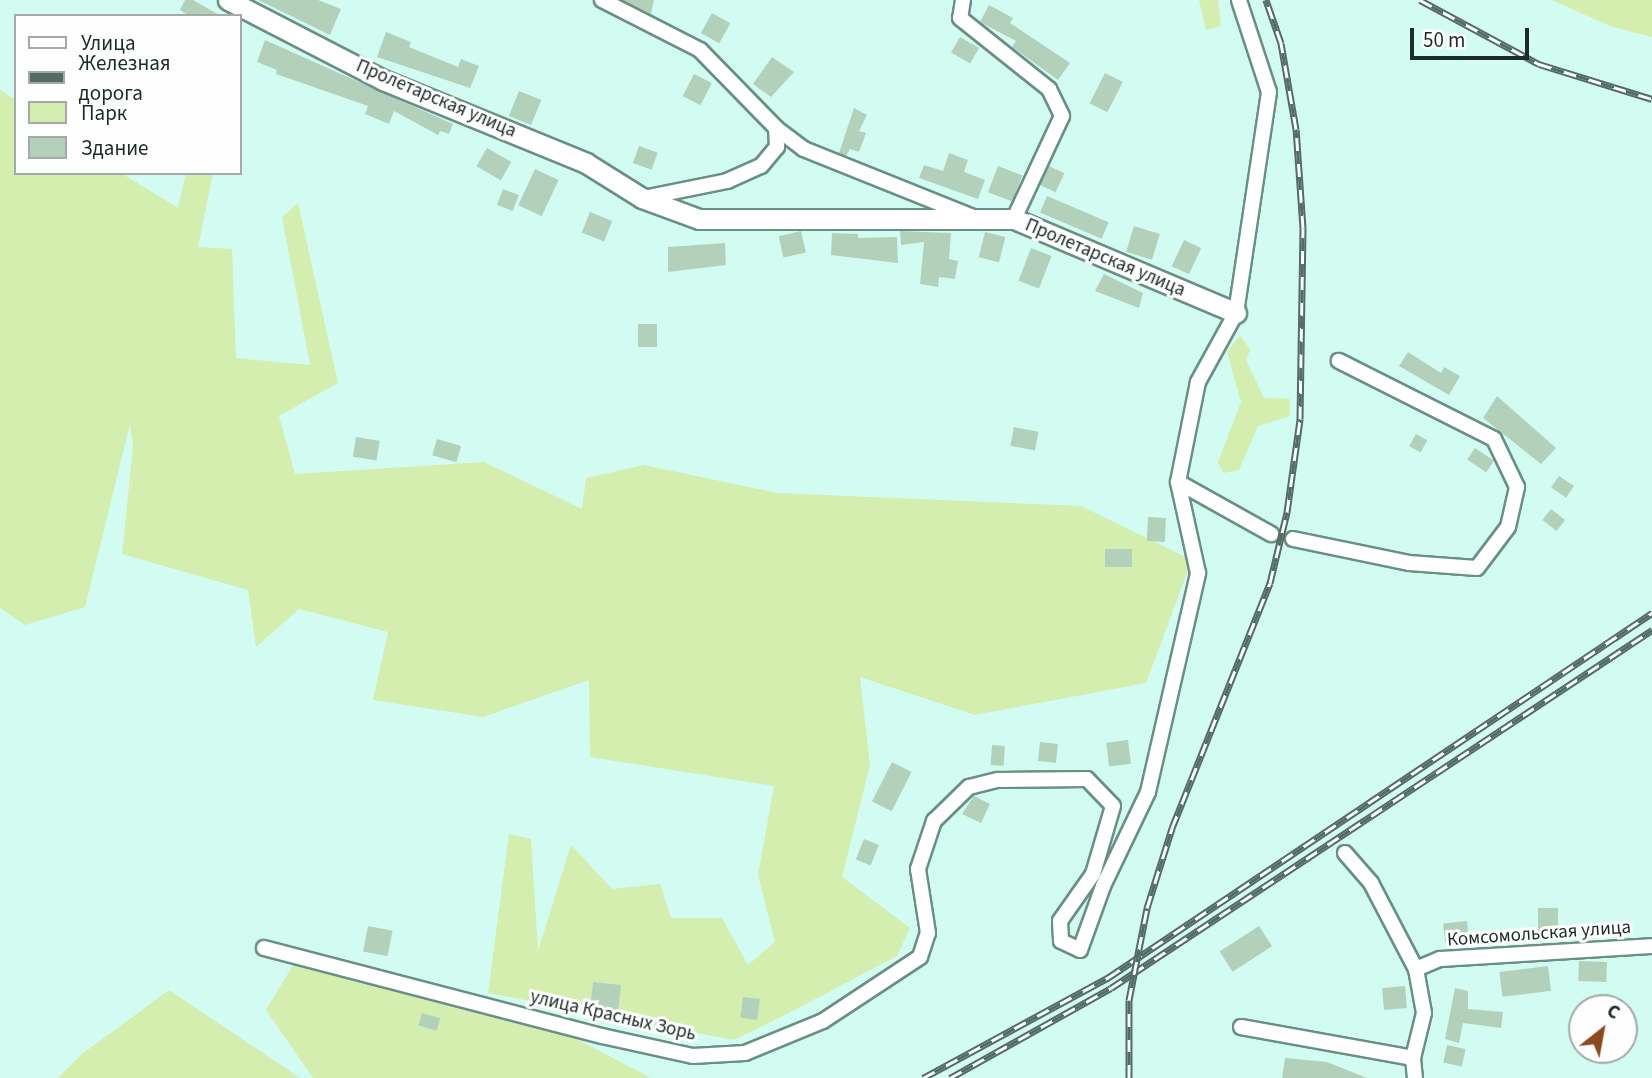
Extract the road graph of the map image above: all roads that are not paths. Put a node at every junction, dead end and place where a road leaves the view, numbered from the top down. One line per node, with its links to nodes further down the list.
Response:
1 (228, 0): 6 (street, Пролетарская улица)
2 (602, 0): 5 (street, Пролетарская улица)
3 (963, 0): 8 (street)
4 (1239, 0): 9 (street)
5 (776, 128): 6 (street); 7 (street, Пролетарская улица)
6 (642, 198): 7 (street, Пролетарская улица)
7 (971, 216): 8 (street, Пролетарская улица)
8 (1014, 219): 9 (street, Пролетарская улица)
9 (1236, 313): 11 (street)
10 (1339, 361): 13 (street)
11 (1178, 482): 12 (street); 16 (street, улица Красных Зорь)
12 (1272, 534)
13 (1293, 539)
14 (1345, 853): 17 (street)
15 (1652, 946): 17 (street, Комсомольская улица)
16 (264, 948)
17 (1416, 969): 19 (street)
18 (1241, 1027): 19 (street)
19 (1413, 1058): 20 (street)
20 (1415, 1078)

